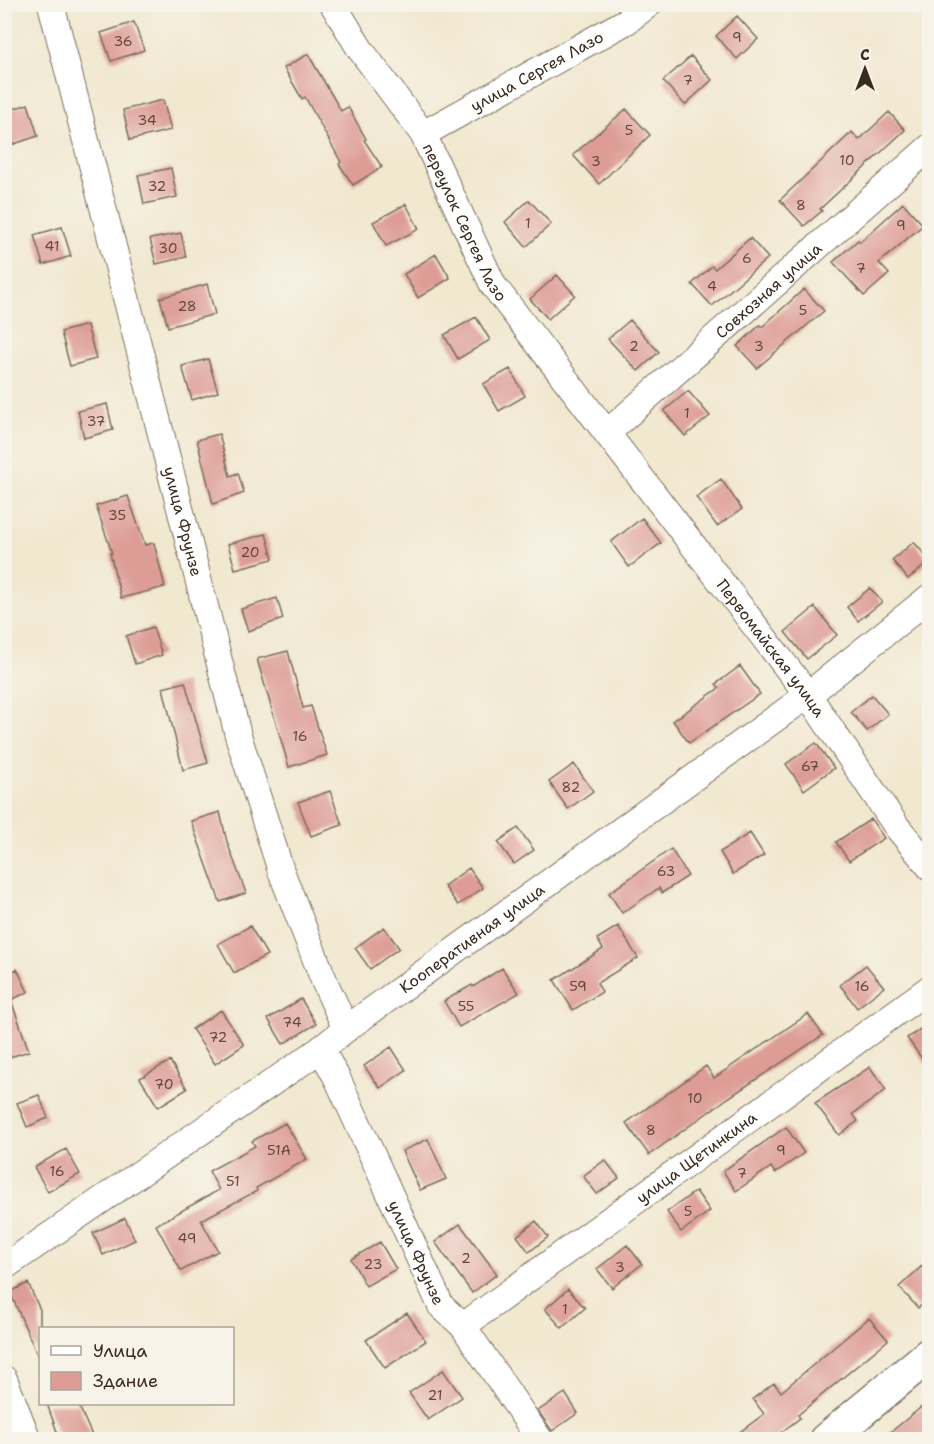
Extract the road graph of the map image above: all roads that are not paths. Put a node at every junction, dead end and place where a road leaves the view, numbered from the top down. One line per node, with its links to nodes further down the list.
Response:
1 (51, 4): 11 (street, улица Фрунзе)
2 (333, 4): 4 (street, переулок Сергея Лазо)
3 (649, 4): 4 (street, улица Сергея Лазо)
4 (423, 134): 6 (street, переулок Сергея Лазо)
5 (930, 147): 6 (street, Совхозная улица)
6 (608, 432): 8 (street, Первомайская улица)
7 (930, 597): 8 (street, Кооперативная улица)
8 (808, 695): 9 (street, Первомайская улица); 11 (street, Кооперативная улица)
9 (930, 867)
10 (930, 988): 14 (street, улица Щетинкина)
11 (346, 1029): 12 (street, Кооперативная улица)
12 (321, 1049): 13 (street, Кооперативная улица); 14 (street, улица Фрунзе)
13 (6, 1260)
14 (463, 1326): 18 (street, улица Фрунзе)
15 (930, 1354): 19 (main road)
16 (4, 1379): 17 (street)
17 (28, 1440)
18 (540, 1440)
19 (826, 1440)

